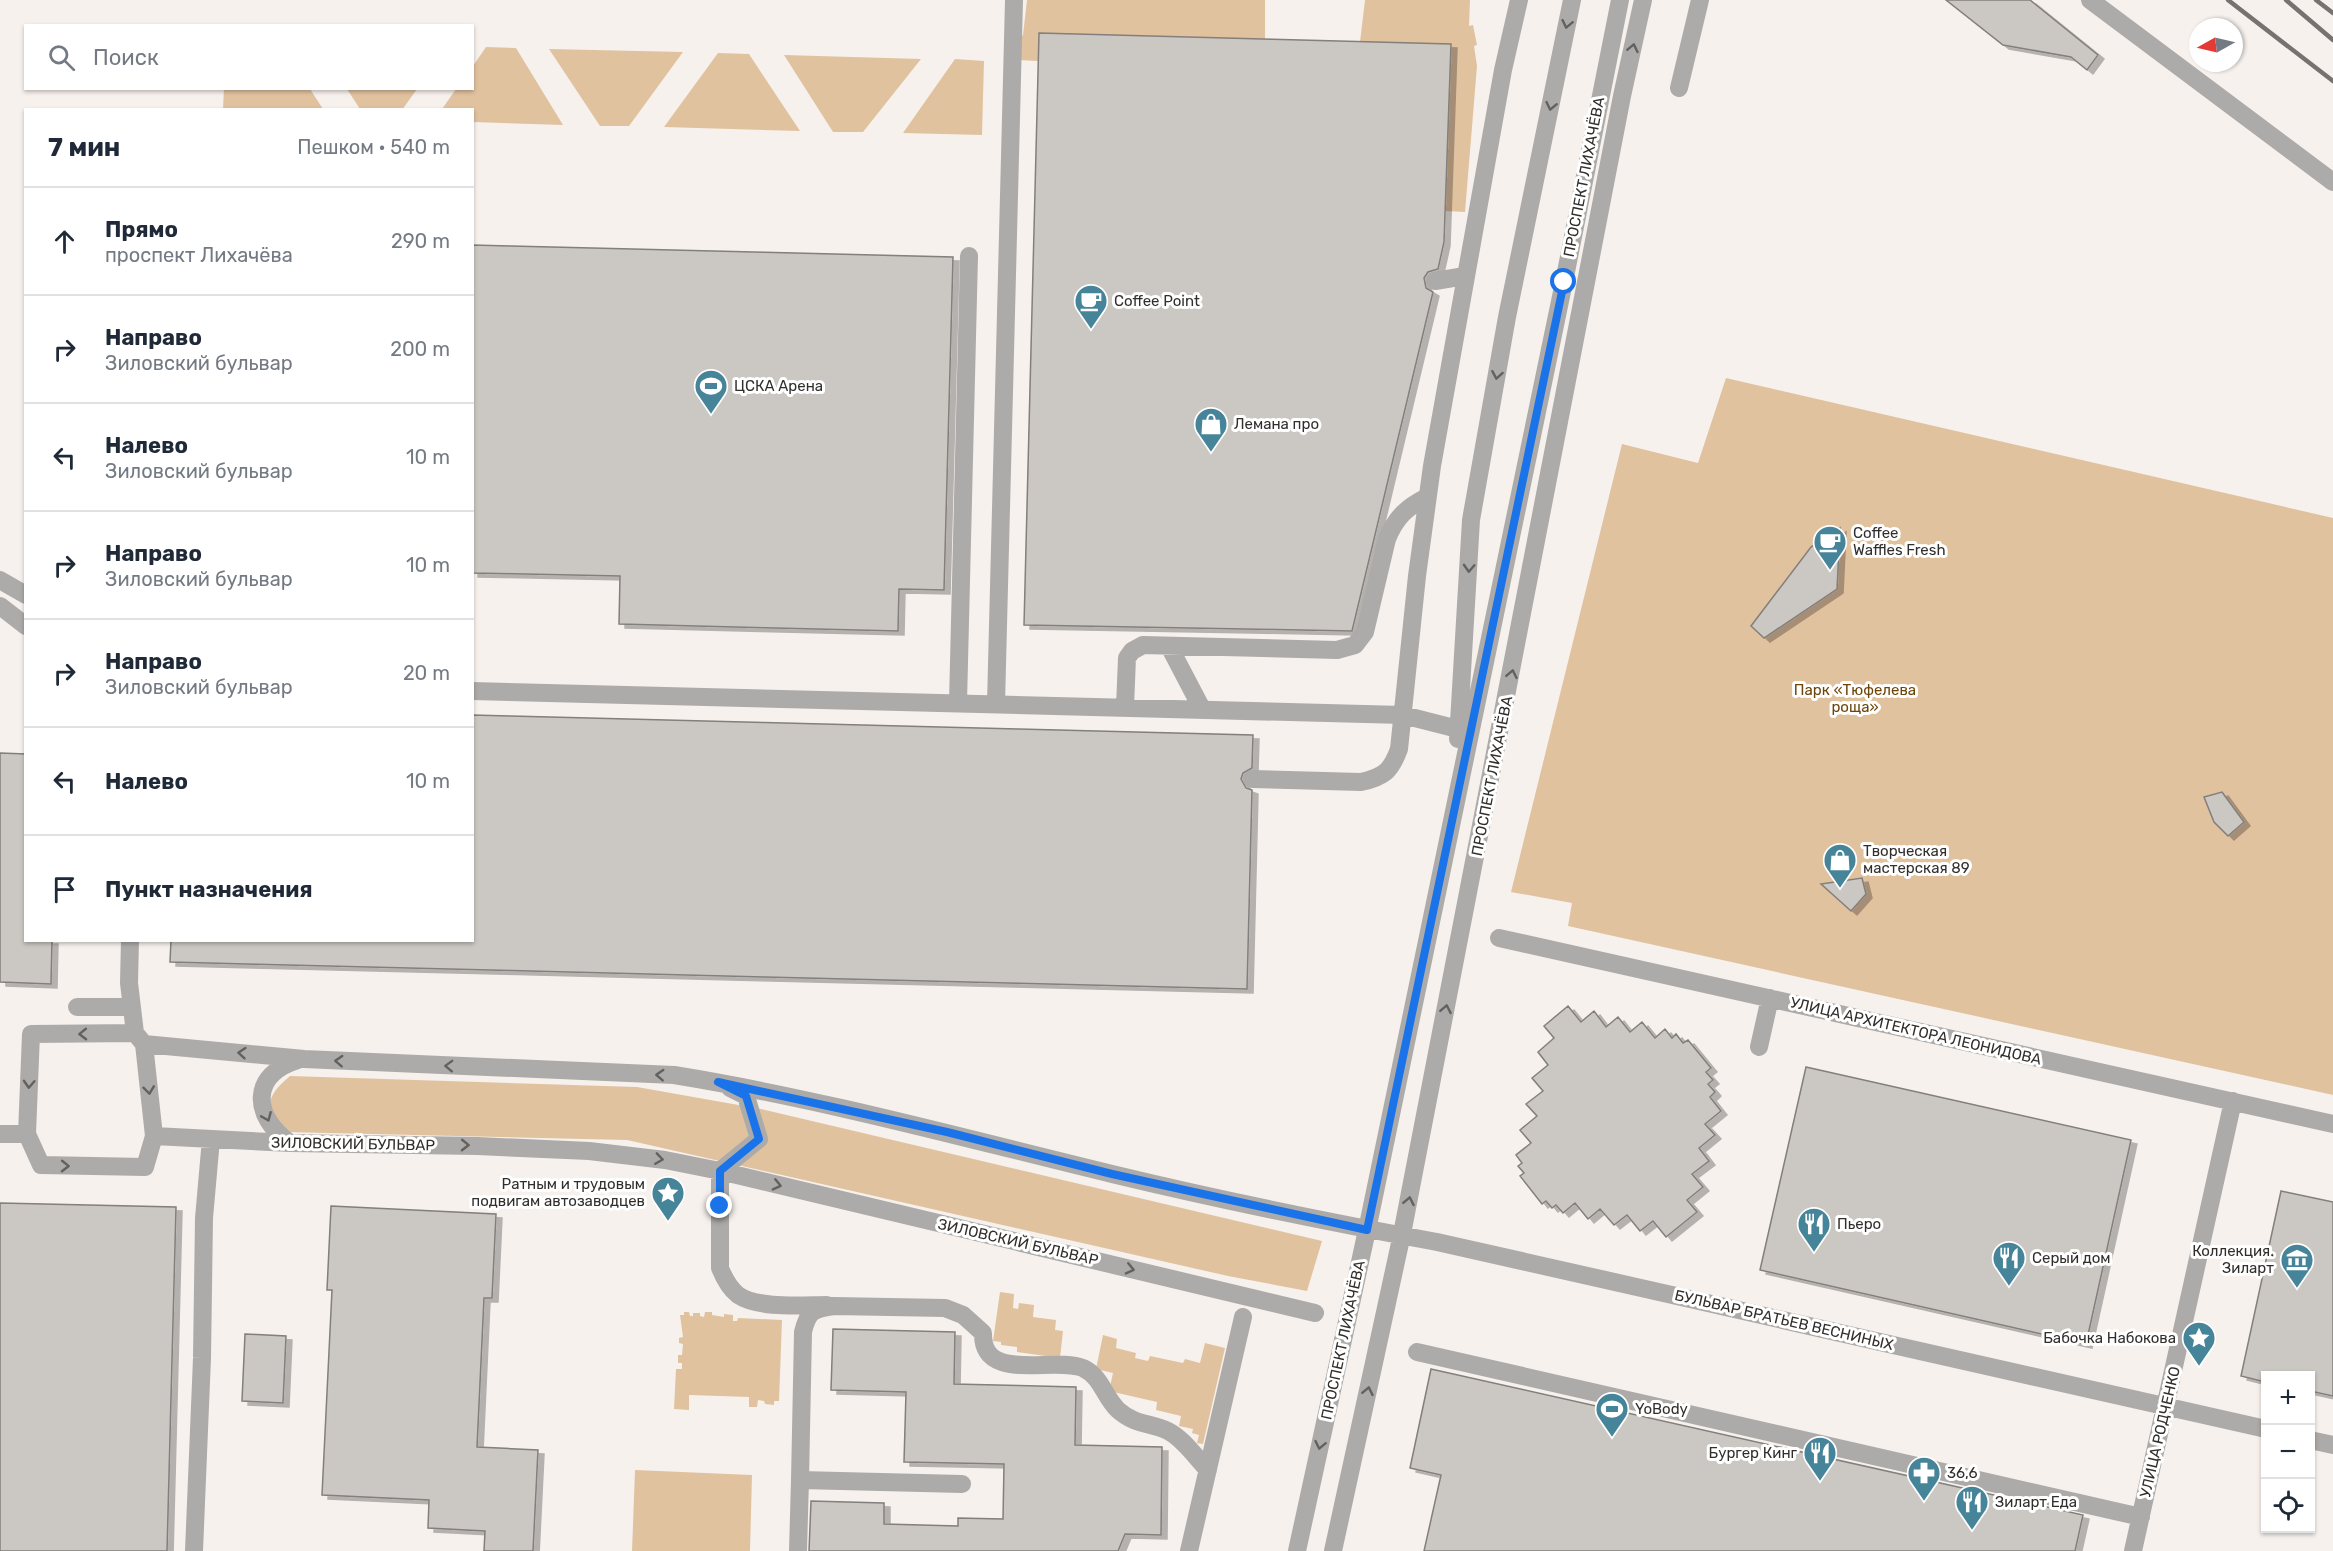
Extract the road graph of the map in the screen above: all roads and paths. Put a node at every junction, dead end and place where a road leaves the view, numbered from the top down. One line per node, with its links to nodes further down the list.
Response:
1 (1014, 0): 21 (street)
2 (1519, 0): 11 (street)
3 (1572, 0): 25 (street, one-way to 25)
4 (1620, 0): 45 (street, ПРОСПЕКТ ЛИХАЧЁВА)
5 (1643, 0): 46 (street, ПРОСПЕКТ ЛИХАЧЁВА, one-way to 5)
6 (1700, 0): 8 (street)
7 (2090, 0): 9 (street)
8 (1679, 88)
9 (2333, 182)
10 (969, 256): 20 (street)
11 (1466, 276): 12 (street); 13 (street)
12 (1435, 281)
13 (1427, 497): 18 (street); 24 (street)
14 (0, 580): 15 (street)
15 (24, 594)
16 (0, 606): 17 (street)
17 (24, 625)
18 (1169, 646): 22 (street); 23 (street)
19 (474, 691): 20 (street)
20 (958, 703): 21 (street)
21 (996, 704): 22 (street)
22 (1125, 707): 23 (street)
23 (1202, 709): 24 (street)
24 (1403, 715): 25 (street); 27 (street)
25 (1458, 729): 26 (street)
26 (1457, 756)
27 (1252, 779)
28 (1499, 938): 30 (street, УЛИЦА АРХИТЕКТОРА ЛЕОНИДОВА)
29 (127, 944): 32 (street)
30 (1775, 1000): 34 (street); 37 (street, УЛИЦА АРХИТЕКТОРА ЛЕОНИДОВА)
31 (77, 1007): 32 (street)
32 (131, 1007): 33 (street)
33 (139, 1039): 35 (street, one-way to 33); 40 (street, one-way to 40); 41 (street, one-way to 41)
34 (1765, 1049)
35 (300, 1059): 36 (street, one-way to 35); 43 (street, one-way to 43)
36 (718, 1082): 44 (street); 45 (street)
37 (2233, 1101): 38 (street, УЛИЦА АРХИТЕКТОРА ЛЕОНИДОВА); 51 (street, УЛИЦА РОДЧЕНКО)
38 (2333, 1124)
39 (0, 1134): 40 (street)
40 (27, 1134): 41 (street, one-way to 41)
41 (154, 1136): 42 (street, ЗИЛОВСКИЙ БУЛЬВАР)
42 (211, 1139): 43 (street, ЗИЛОВСКИЙ БУЛЬВАР); 59 (street)
43 (290, 1143): 44 (street, ЗИЛОВСКИЙ БУЛЬВАР, one-way to 44)
44 (720, 1171): 47 (street); 48 (street, ЗИЛОВСКИЙ БУЛЬВАР, one-way to 48)
45 (1367, 1230): 46 (street); 62 (street, ПРОСПЕКТ ЛИХАЧЁВА, one-way to 62)
46 (1402, 1234): 51 (street, БУЛЬВАР БРАТЬЕВ ВЕСНИНЫХ); 63 (street, ПРОСПЕКТ ЛИХАЧЁВА, one-way to 46)
47 (834, 1306): 55 (street); 56 (street)
48 (1315, 1313)
49 (1243, 1317): 55 (street)
50 (1417, 1352): 58 (street)
51 (2165, 1406): 52 (street, БУЛЬВАР БРАТЬЕВ ВЕСНИНЫХ); 58 (street, УЛИЦА РОДЧЕНКО)
52 (2261, 1428)
53 (2315, 1441): 54 (street)
54 (2333, 1445)
55 (1208, 1470): 61 (street)
56 (800, 1480): 57 (street); 60 (street)
57 (962, 1484)
58 (2140, 1517): 64 (street, УЛИЦА РОДЧЕНКО)
59 (194, 1551)
60 (798, 1551)
61 (1189, 1551)
62 (1297, 1551)
63 (1333, 1551)
64 (2133, 1551)

